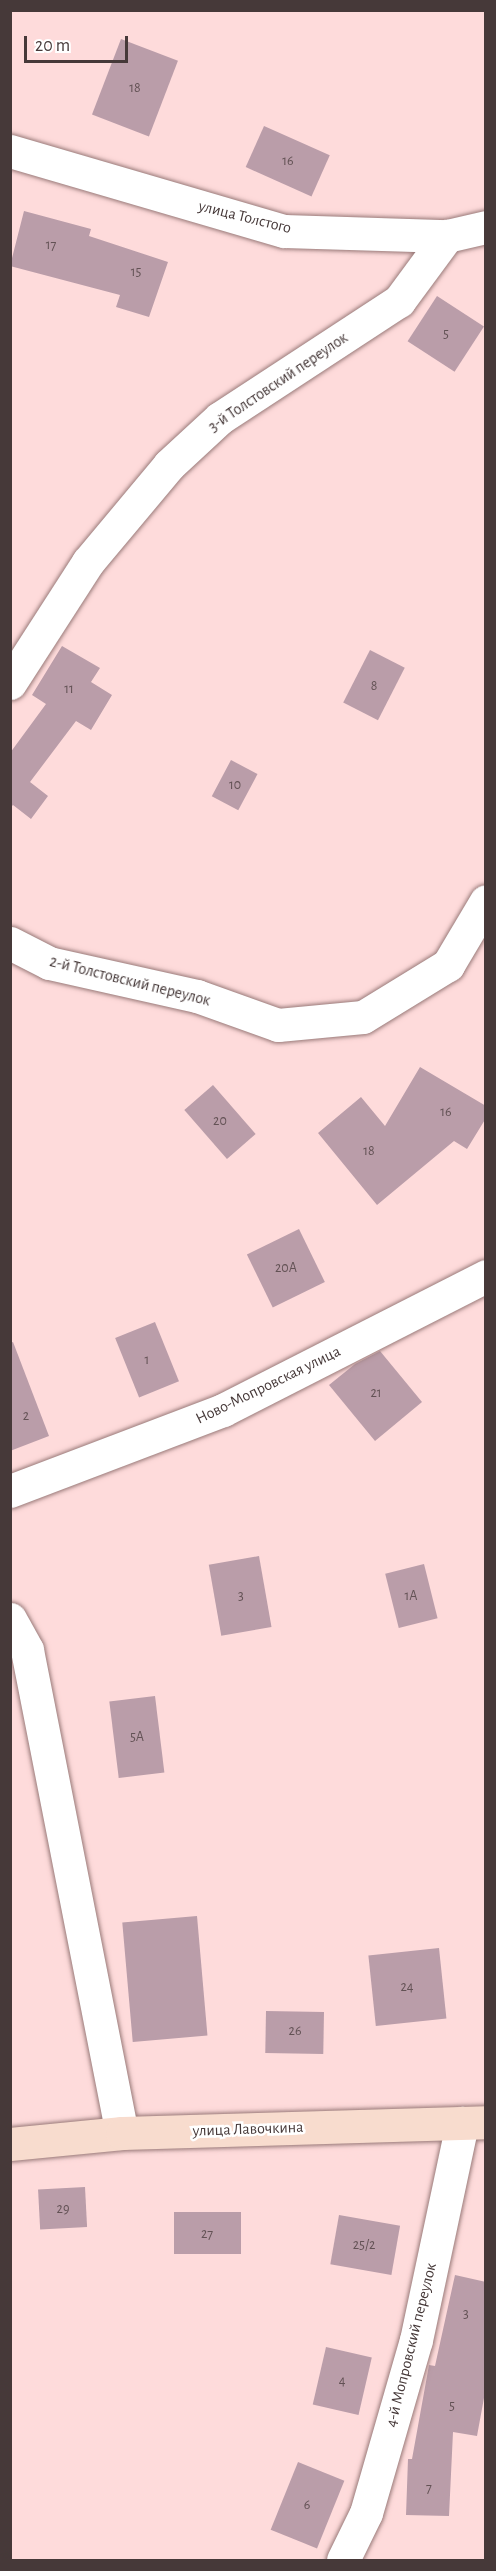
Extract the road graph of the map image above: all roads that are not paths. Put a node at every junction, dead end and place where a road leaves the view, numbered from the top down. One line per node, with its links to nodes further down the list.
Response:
1 (10, 151): 3 (street, улица Толстого)
2 (486, 226): 3 (street, улица Толстого)
3 (447, 236): 4 (street, 3-й Толстовский переулок)
4 (10, 682)
5 (486, 902): 6 (street, 2-й Толстовский переулок)
6 (10, 943)
7 (486, 1276): 8 (street, Ново-Мопровская улица)
8 (10, 1491)
9 (10, 1619): 11 (street)
10 (474, 2122): 11 (main road, улица Лавочкина); 13 (street, 4-й Мопровский переулок)
11 (122, 2133): 12 (main road, улица Лавочкина)
12 (10, 2144)
13 (343, 2560)

